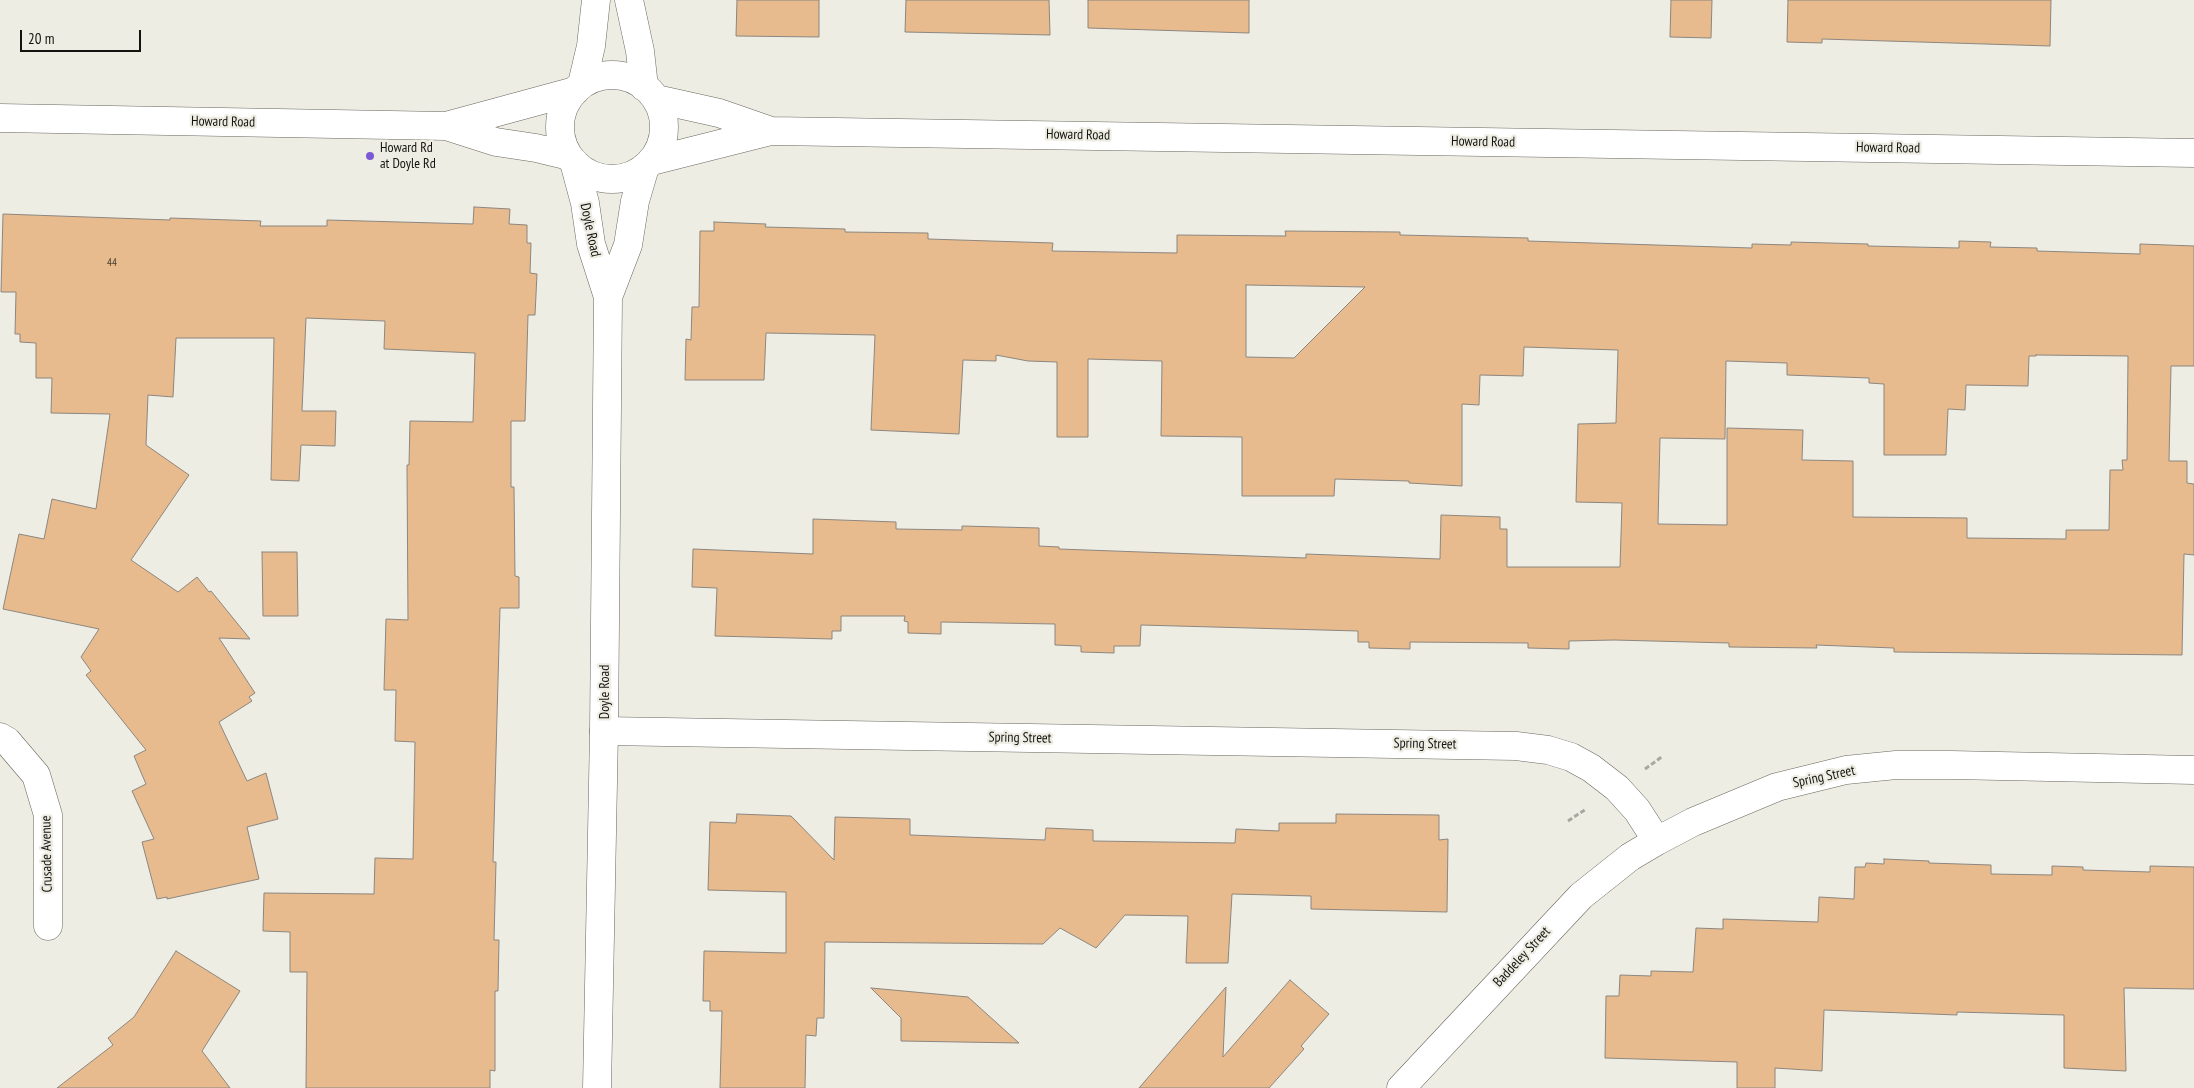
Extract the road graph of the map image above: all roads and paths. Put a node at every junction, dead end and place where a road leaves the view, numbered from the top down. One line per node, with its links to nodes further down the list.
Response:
1 (596, 0): 3 (street)
2 (629, 0): 4 (street)
3 (578, 88): 4 (street); 6 (street, Howard Road); 9 (street)
4 (650, 93): 7 (street, Howard Road); 10 (street)
5 (0, 118): 6 (street, Howard Road)
6 (446, 126): 9 (street, Howard Road)
7 (771, 131): 8 (street, Howard Road); 10 (street, Howard Road)
8 (2194, 152)
9 (572, 159): 10 (street); 11 (street, Doyle Road)
10 (649, 164): 11 (street, Doyle Road)
11 (608, 297): 12 (street, Doyle Road)
12 (604, 731): 15 (street, Spring Street); 17 (street, Doyle Road)
13 (0, 737): 16 (street, Crusade Avenue)
14 (2194, 770): 15 (street, Spring Street)
15 (1657, 841): 18 (street, Baddeley Street)
16 (48, 926)
17 (597, 1088)
18 (1401, 1088)

